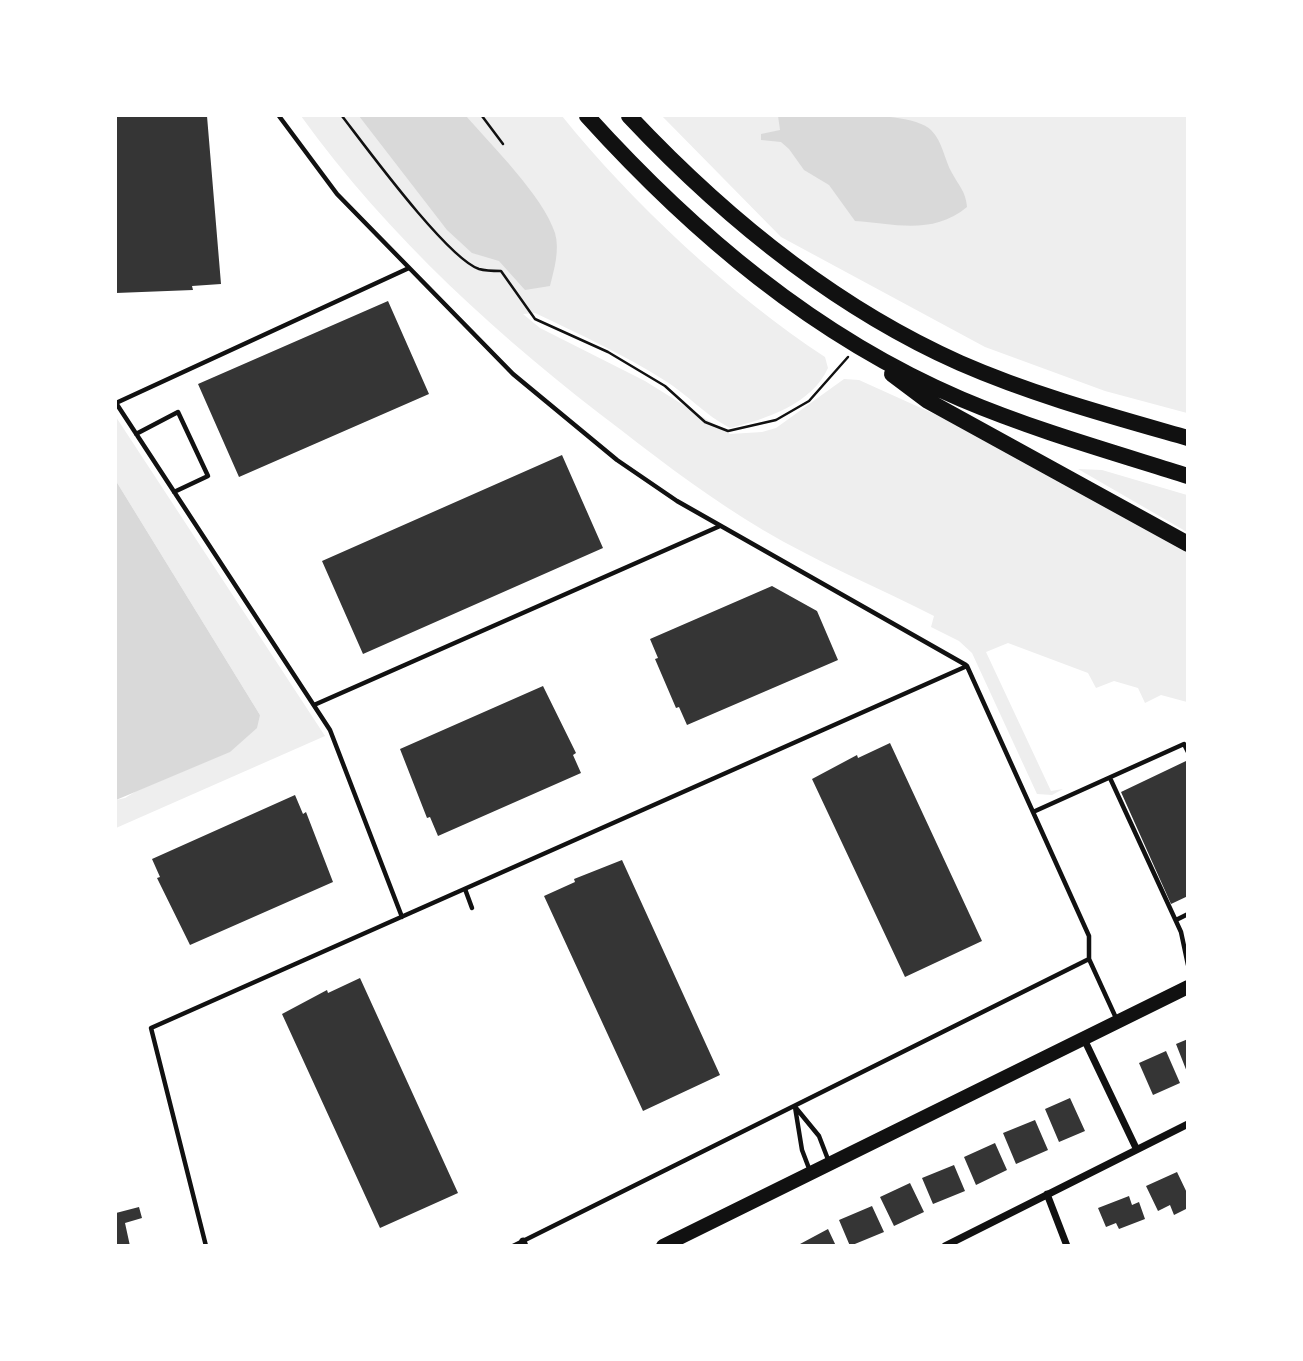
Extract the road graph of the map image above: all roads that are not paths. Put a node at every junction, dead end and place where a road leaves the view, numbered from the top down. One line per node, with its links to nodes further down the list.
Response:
1 (279, 116): 4 (lane)
2 (587, 116): 5 (highway)
3 (629, 116): 7 (highway)
4 (409, 268): 6 (lane); 13 (lane)
5 (857, 346): 11 (highway); 14 (highway)
6 (116, 403): 9 (lane)
7 (1141, 424): 8 (highway); 10 (highway)
8 (1188, 428)
9 (136, 434): 12 (lane); 12 (lane)
10 (1188, 438)
11 (1188, 476)
12 (174, 492): 16 (lane)
13 (721, 526): 15 (lane); 16 (lane)
14 (1188, 544)
15 (967, 666): 19 (lane); 20 (lane)
16 (314, 705): 23 (lane)
17 (1188, 752): 18 (lane)
18 (1110, 778): 19 (lane); 24 (lane)
19 (1033, 812): 27 (lane)
20 (464, 889): 21 (lane); 23 (lane)
21 (472, 908)
22 (1188, 914): 24 (lane)
23 (402, 916): 39 (lane)
24 (1176, 920): 25 (lane)
25 (1181, 932): 26 (lane); 28 (lane)
26 (1188, 938)
27 (1089, 960): 30 (lane); 32 (lane)
28 (1188, 965)
29 (1188, 987): 30 (main road)
30 (1118, 1021): 31 (main road)
31 (1083, 1038): 34 (street); 35 (main road)
32 (795, 1107): 35 (lane); 36 (lane); 38 (lane)
33 (1188, 1124): 34 (street)
34 (1136, 1148): 37 (street)
35 (829, 1163): 36 (main road)
36 (810, 1171): 41 (main road)
37 (1047, 1194): 42 (street); 43 (street)
38 (524, 1243): 40 (lane)
39 (206, 1245)
40 (513, 1245)
41 (663, 1245)
42 (945, 1245)
43 (1067, 1245)

